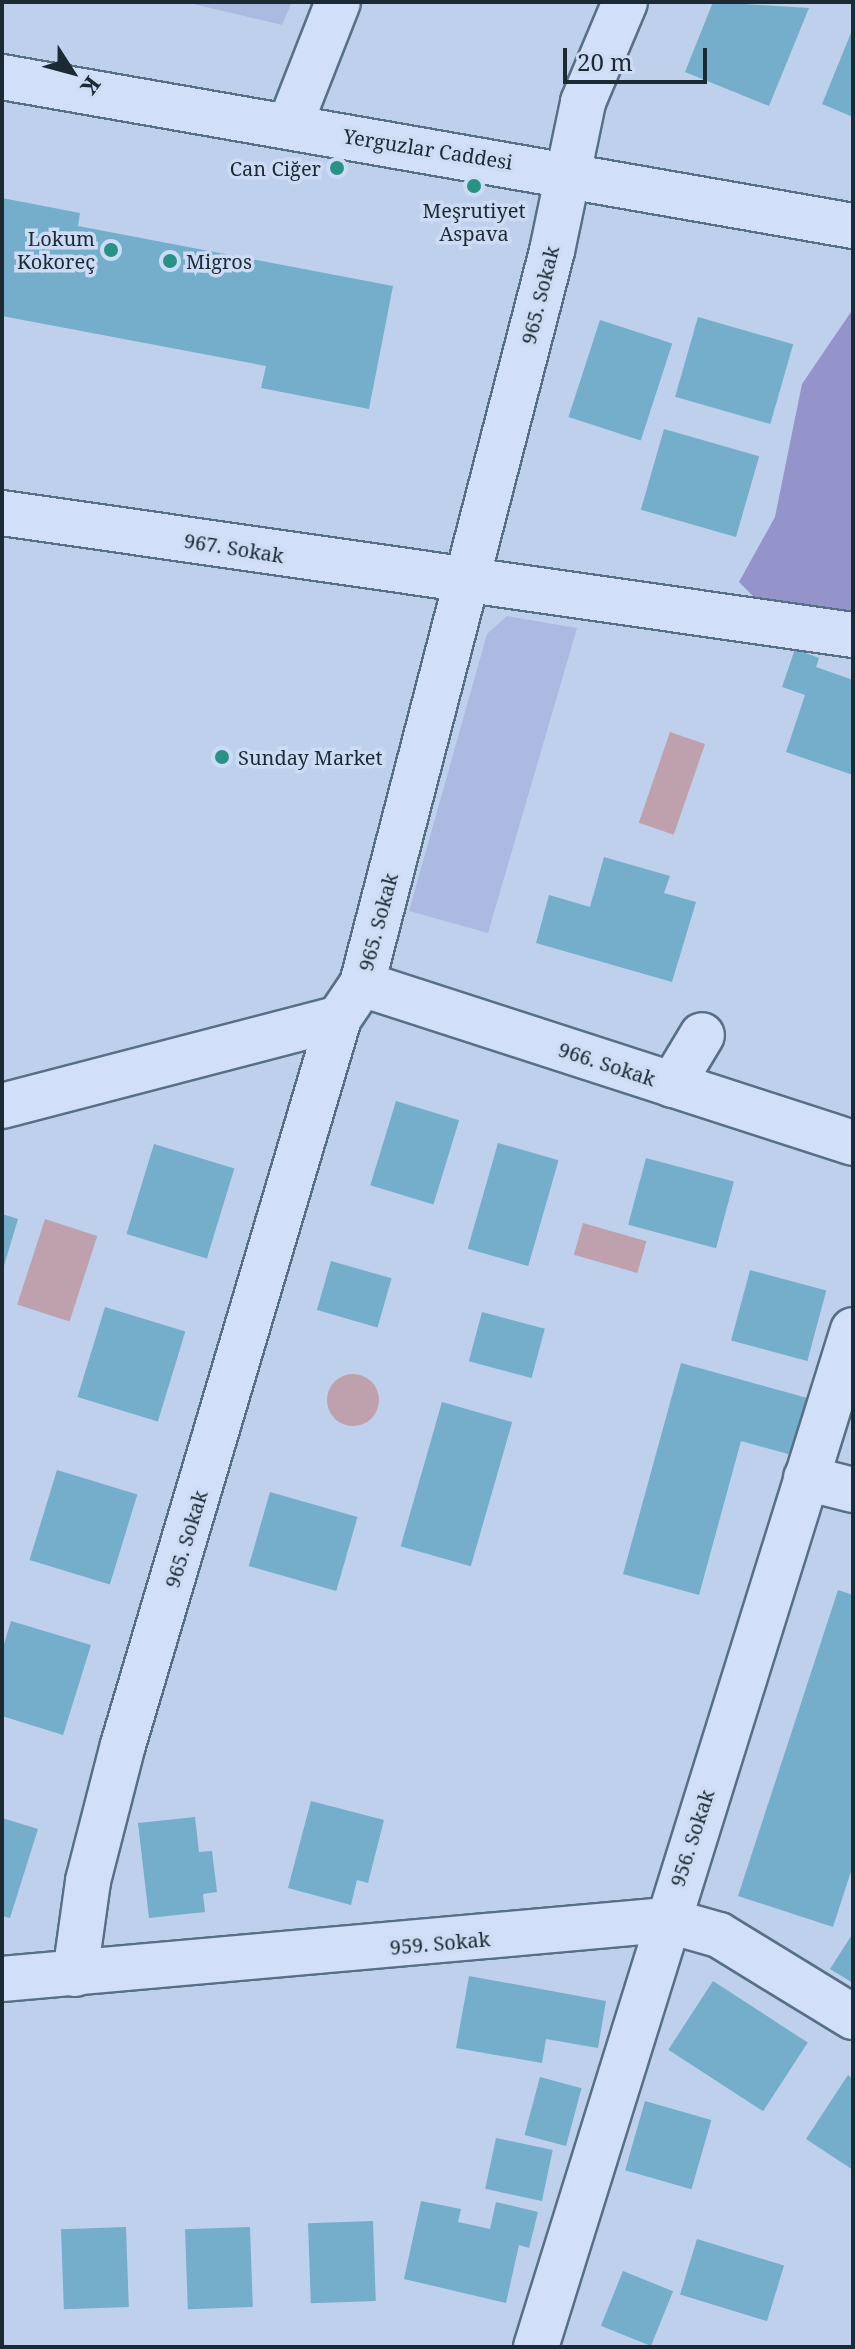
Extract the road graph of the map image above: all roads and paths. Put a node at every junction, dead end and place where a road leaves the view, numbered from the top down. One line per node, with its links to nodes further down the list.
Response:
1 (338, 2): 4 (street)
2 (625, 2): 5 (street, 965. Sokak)
3 (2, 77): 4 (street, Yerguzlar Caddesi)
4 (289, 127): 5 (street, Yerguzlar Caddesi)
5 (568, 172): 6 (street, Yerguzlar Caddesi); 8 (street, 965. Sokak)
6 (853, 226)
7 (2, 513): 8 (street, 967. Sokak)
8 (467, 581): 9 (street, 967. Sokak); 10 (street, 965. Sokak)
9 (853, 635)
10 (350, 1001): 12 (street, 966. Sokak); 13 (street); 19 (street, 965. Sokak)
11 (702, 1035): 12 (street)
12 (672, 1085): 14 (street, 966. Sokak)
13 (2, 1106)
14 (853, 1143)
15 (853, 1330): 16 (street, 956. Sokak)
16 (806, 1478): 17 (street); 18 (street, 956. Sokak)
17 (853, 1490)
18 (666, 1920): 19 (street, 959. Sokak); 21 (street, 959. Sokak); 22 (street, 956. Sokak)
19 (75, 1974): 20 (street, 959. Sokak)
20 (2, 1979)
21 (853, 2017)
22 (536, 2347)

